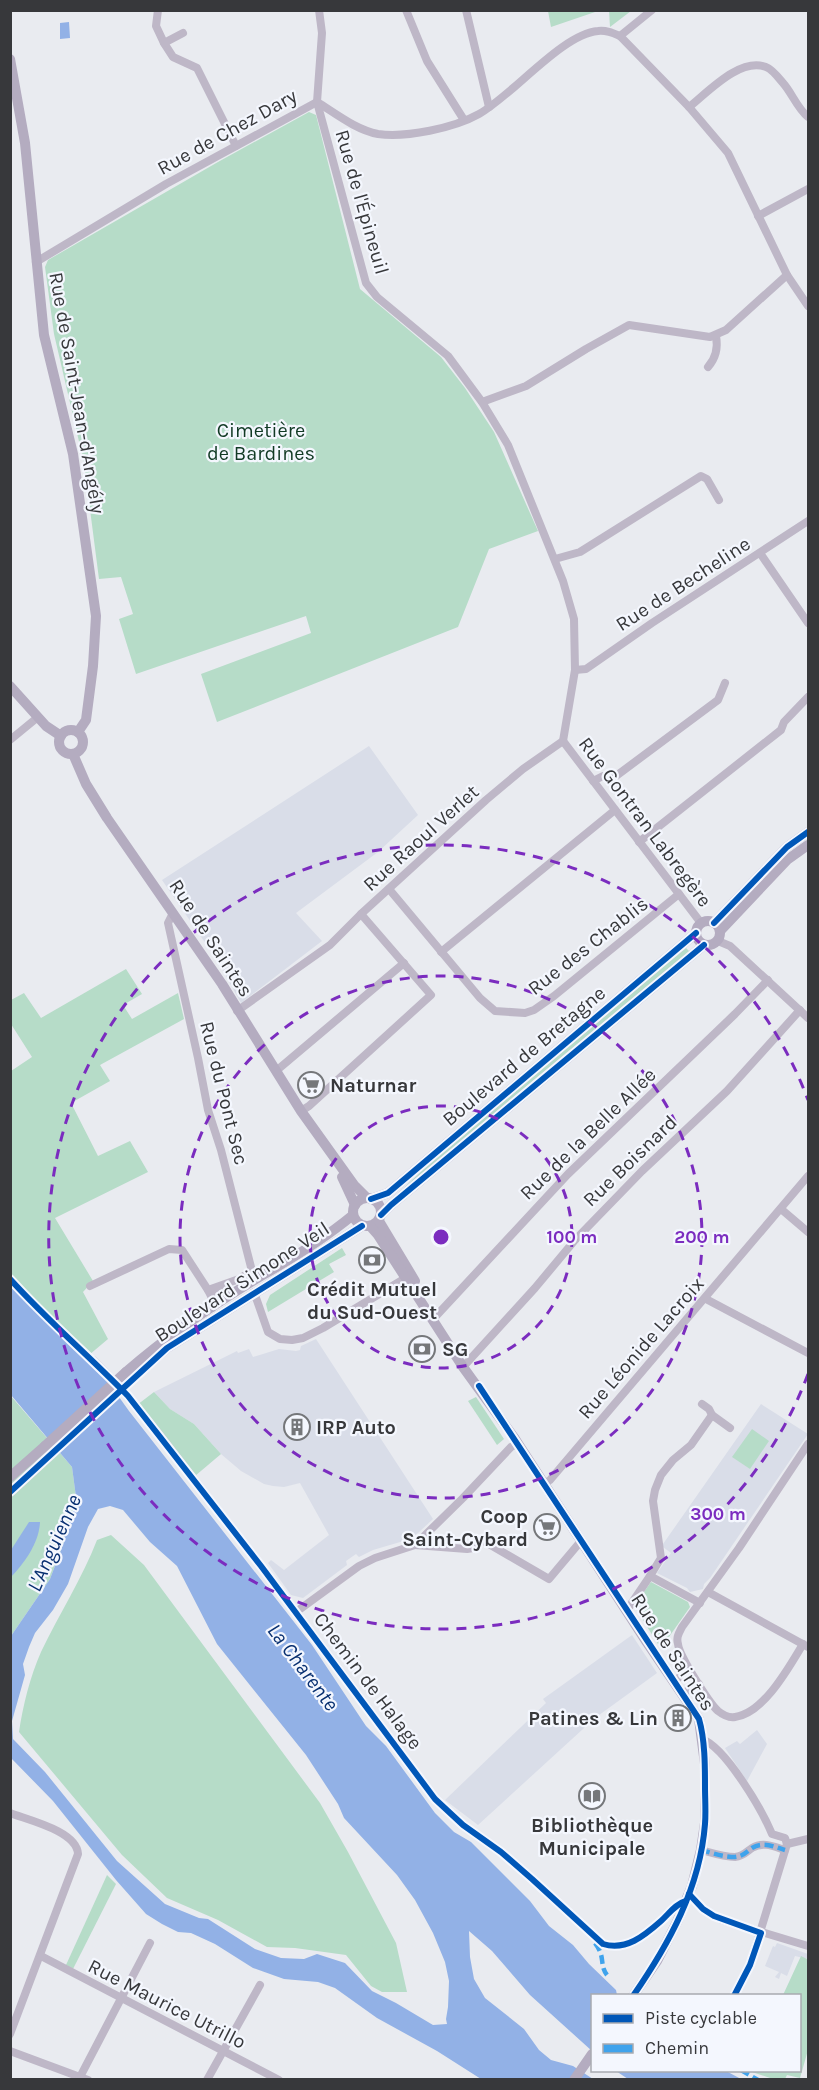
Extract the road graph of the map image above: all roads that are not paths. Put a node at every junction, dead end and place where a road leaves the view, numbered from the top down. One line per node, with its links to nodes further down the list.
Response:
1 (158, 10): 8 (street)
2 (319, 10): 10 (street, Rue de l'Épineuil)
3 (406, 10): 14 (street)
4 (466, 10): 12 (street)
5 (652, 10): 7 (street)
6 (183, 33): 8 (street)
7 (620, 36): 11 (street); 12 (street, Rue de Chez Dary)
8 (164, 43): 15 (street)
9 (11, 66): 18 (main road, Rue de Saint-Jean-d'Angély)
10 (317, 102): 14 (street, Rue de Chez Dary); 15 (street, Rue de Chez Dary); 23 (street, Rue de l'Épineuil)
11 (689, 106): 13 (street); 17 (street)
12 (489, 107): 14 (street, Rue de Chez Dary)
13 (808, 117)
14 (464, 120)
15 (236, 146): 18 (street, Rue de Chez Dary)
16 (808, 189): 17 (street)
17 (758, 216): 19 (street)
18 (36, 262): 34 (main road, Rue de Saint-Jean-d'Angély)
19 (787, 275): 20 (street); 21 (street)
20 (807, 302)
21 (716, 336): 22 (street); 23 (street)
22 (708, 367)
23 (482, 402): 27 (street, Rue de l'Épineuil)
24 (719, 500): 27 (street)
25 (808, 521): 26 (street, Rue de Becheline)
26 (760, 553): 28 (street); 29 (street, Rue de Becheline)
27 (555, 560): 29 (street, Rue de l'Épineuil)
28 (808, 624)
29 (575, 670): 37 (street)
30 (725, 683): 39 (street)
31 (10, 686): 33 (main road)
32 (808, 697): 42 (street)
33 (38, 717): 35 (main road); 36 (street)
34 (78, 732): 35 (main road); 38 (main road)
35 (61, 736): 38 (main road)
36 (10, 740)
37 (563, 741): 39 (street, Rue Gontran Labregère); 44 (street, Rue Raoul Verlet)
38 (73, 754): 46 (main road, Rue de Saintes)
39 (593, 781): 40 (street, Rue Gontran Labregère)
40 (615, 810): 42 (street, Rue Gontran Labregère); 51 (street)
41 (808, 832): 49 (main road)
42 (639, 842): 45 (street, Rue Gontran Labregère)
43 (808, 845): 49 (main road)
44 (389, 889): 47 (street, Rue Raoul Verlet); 51 (street, Rue des Chablis)
45 (679, 894): 48 (street, Rue Gontran Labregère); 51 (street, Rue des Chablis)
46 (173, 913): 55 (main road, Rue de Saintes); 66 (street, Rue du Pont Sec)
47 (361, 914): 52 (street); 55 (street, Rue Raoul Verlet)
48 (698, 928): 49 (main road); 50 (main road); 61 (main road, Boulevard de Bretagne)
49 (717, 932): 50 (main road); 53 (street)
50 (704, 945): 64 (main road, Boulevard de Bretagne)
51 (441, 952)
52 (404, 963): 57 (street); 58 (street)
53 (768, 981): 54 (street); 74 (street, Rue de la Belle Allée)
54 (800, 1010): 56 (street); 77 (street, Rue Boisnard)
55 (237, 1011): 57 (main road, Rue de Saintes)
56 (808, 1018)
57 (276, 1071): 58 (main road, Rue de Saintes)
58 (301, 1111): 59 (main road, Rue de Saintes)
59 (321, 1140): 61 (main road, Rue de Saintes); 63 (main road, Rue de Saintes)
60 (808, 1176): 62 (street, Rue Léonide Lacroix)
61 (369, 1198): 63 (main road); 64 (main road)
62 (781, 1209): 65 (street); 72 (street, Rue Léonide Lacroix)
63 (354, 1210): 64 (main road); 66 (main road, Boulevard Simone Veil)
64 (373, 1222): 67 (main road, Rue de Saintes); 70 (main road, Boulevard Simone Veil)
65 (808, 1232)
66 (256, 1274): 69 (street); 71 (main road, Boulevard Simone Veil)
67 (410, 1279): 70 (street); 74 (main road, Rue de Saintes); 77 (main road, Rue de Saintes)
68 (90, 1286): 69 (street)
69 (208, 1290): 71 (street); 73 (street)
70 (254, 1292): 78 (main road, Boulevard Simone Veil)
71 (235, 1293): 73 (main road, Boulevard Simone Veil)
72 (706, 1299): 75 (street); 86 (street, Rue Léonide Lacroix)
73 (212, 1309): 78 (main road, Boulevard Simone Veil)
74 (437, 1315): 77 (main road, Rue de Saintes)
75 (808, 1353)
76 (93, 1360): 94 (street, Chemin de Halage)
77 (466, 1366): 82 (main road, Rue de Saintes)
78 (129, 1375): 84 (main road, Boulevard Simone Veil, bridge)
79 (702, 1404): 80 (street)
80 (712, 1415): 81 (street); 90 (street)
81 (730, 1428)
82 (518, 1443): 86 (main road, Rue de Saintes); 89 (street)
83 (808, 1444): 91 (street)
84 (47, 1450): 85 (main road, Boulevard Simone Veil); 87 (main road, Boulevard Simone Veil)
85 (10, 1477)
86 (544, 1484): 88 (main road, Rue de Saintes)
87 (10, 1492)
88 (581, 1541): 89 (street); 93 (main road, Rue de Saintes)
89 (415, 1545): 94 (street)
90 (650, 1576): 92 (street); 93 (street)
91 (708, 1592): 92 (street); 95 (street)
92 (700, 1603): 96 (street)
93 (627, 1610): 97 (main road, Rue de Saintes)
94 (296, 1612): 109 (street, Chemin de Halage)
95 (806, 1646): 98 (street)
96 (690, 1670): 97 (street); 98 (street)
97 (674, 1681): 99 (main road, Rue de Saintes)
98 (699, 1684): 99 (street)
99 (682, 1694): 100 (main road, Rue de Saintes)
100 (702, 1739): 102 (street); 106 (main road, Rue de Saintes)
101 (10, 1813): 114 (street)
102 (772, 1834): 104 (street); 105 (street)
103 (807, 1840): 105 (street)
104 (770, 1845): 105 (street); 106 (street)
105 (786, 1847): 111 (street)
106 (701, 1850): 107 (main road, Rue de Saintes)
107 (686, 1900): 108 (street); 108 (street); 109 (street, Chemin de Halage); 110 (main road, Rue de Saintes)
108 (703, 1909): 111 (street)
109 (660, 1922): 110 (street)
110 (677, 1922): 116 (main road, Rue de Saintes)
111 (761, 1933): 113 (street); 117 (street)
112 (150, 1943): 118 (street)
113 (808, 1946)
114 (40, 1956): 118 (street, Rue Maurice Utrillo); 119 (street)
115 (260, 1985): 121 (street)
116 (634, 1994)
117 (735, 1994)
118 (120, 1998): 121 (street, Rue Maurice Utrillo); 123 (street)
119 (10, 2034)
120 (10, 2051): 123 (street)
121 (222, 2052): 124 (street); 125 (street, Rue Maurice Utrillo)
122 (591, 2055): 126 (main road)
123 (84, 2079)
124 (207, 2079)
125 (279, 2079)
126 (574, 2079)

